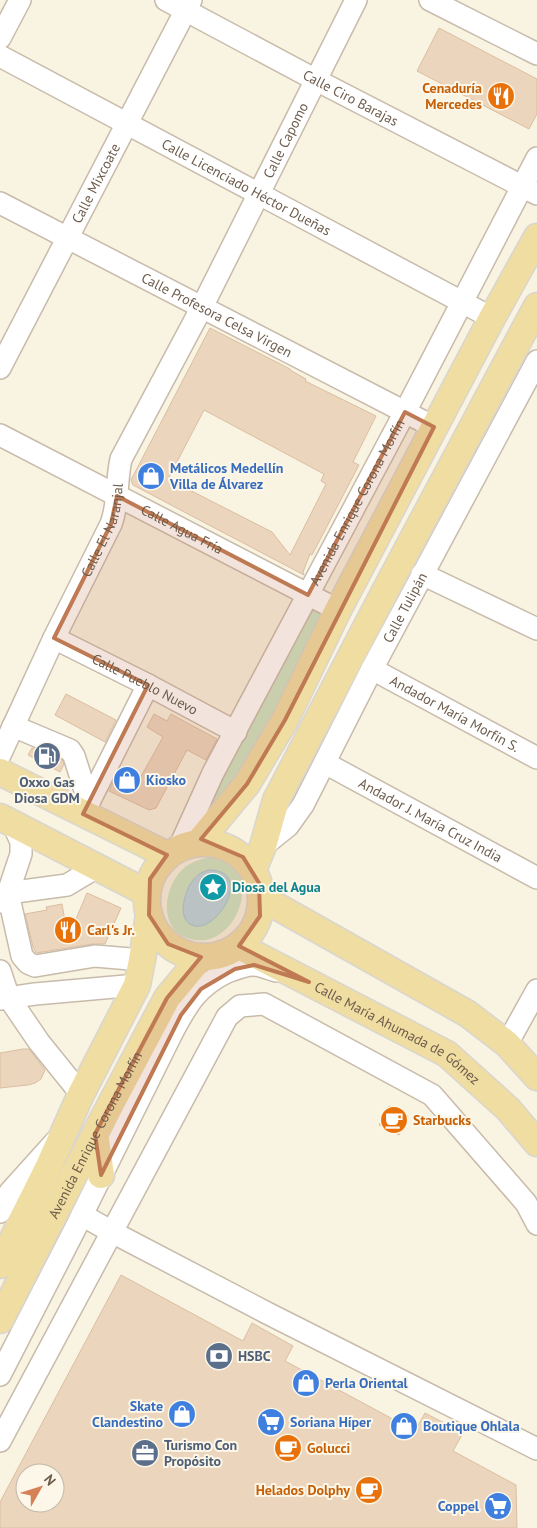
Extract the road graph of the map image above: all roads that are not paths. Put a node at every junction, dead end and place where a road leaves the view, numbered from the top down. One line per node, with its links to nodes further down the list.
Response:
1 (20, 0): 6 (street)
2 (166, 0): 5 (street, Calle Ciro Barajas)
3 (356, 0): 9 (street, Calle Capomo)
4 (430, 0): 7 (street)
5 (188, 5): 9 (street, Calle Ciro Barajas); 10 (street, Calle Mixcoate)
6 (0, 38)
7 (537, 54)
8 (0, 56): 10 (street, Calle Licenciado Héctor Dueñas)
9 (316, 80): 12 (street, Calle Ciro Barajas); 13 (street, Calle Capomo)
10 (127, 124): 13 (street, Calle Licenciado Héctor Dueñas); 15 (street, Calle Mixcoate)
11 (537, 158): 12 (street, Avenida Enrique Corona Morfín)
12 (529, 190): 17 (street, Avenida Enrique Corona Morfín)
13 (259, 194): 17 (street, Calle Licenciado Héctor Dueñas); 19 (street, Calle Capomo)
14 (0, 202): 15 (street, Calle Profesora Celsa Virgen)
15 (68, 237): 19 (street, Calle Profesora Celsa Virgen); 22 (street, Calle Mixcoate)
16 (537, 237): 20 (main road, Avenida Enrique Corona Morfín)
17 (462, 302): 20 (street, Calle Licenciado Héctor Dueñas); 23 (street, Avenida Enrique Corona Morfín)
18 (537, 306): 42 (main road)
19 (202, 307): 23 (street, Calle Profesora Celsa Virgen); 26 (street, Calle El Naranjal)
20 (492, 318): 24 (main road, Avenida Enrique Corona Morfín)
21 (537, 361): 27 (street, Calle Tulipán)
22 (0, 368)
23 (405, 412): 24 (street, Calle Profesora Celsa Virgen); 28 (street, Avenida Enrique Corona Morfín)
24 (434, 427): 29 (main road, Avenida Enrique Corona Morfín)
25 (0, 435): 26 (street, Calle Agua Fría)
26 (117, 496): 28 (street, Calle Agua Fría); 31 (street, Calle El Naranjal)
27 (422, 574): 30 (street); 32 (street, Calle Tulipán)
28 (308, 595): 29 (street, Calle Agua Fría); 35 (street, Avenida Enrique Corona Morfín)
29 (338, 610): 43 (main road, Avenida Enrique Corona Morfín)
30 (536, 626)
31 (54, 638): 33 (street, Calle Pueblo Nuevo); 34 (street, Calle El Naranjal)
32 (372, 669): 37 (street, Andador María Morfín S.); 38 (street, Calle Tulipán)
33 (148, 685): 35 (street, Calle Pueblo Nuevo); 40 (street)
34 (13, 726): 36 (street, Calle El Naranjal); 40 (street)
35 (236, 732): 43 (street, Avenida Enrique Corona Morfín)
36 (0, 756)
37 (537, 758)
38 (325, 763): 42 (street, Calle Tulipán); 46 (street, Andador J. María Cruz India)
39 (0, 772): 40 (main road)
40 (86, 808): 43 (main road)
41 (7, 820): 44 (main road); 47 (street)
42 (263, 846): 45 (main road)
43 (181, 849): 45 (main road); 49 (main road, Avenida Enrique Corona Morfín)
44 (97, 867): 47 (street); 49 (main road)
45 (253, 870): 48 (main road)
46 (537, 878)
47 (4, 898): 52 (street)
48 (262, 898): 50 (main road); 61 (main road)
49 (148, 904): 51 (main road); 54 (main road, Avenida Enrique Corona Morfín)
50 (239, 946): 51 (main road); 55 (main road, Calle María Ahumada de Gómez)
51 (201, 957): 59 (main road, Avenida Enrique Corona Morfín)
52 (74, 960): 54 (street); 56 (street)
53 (0, 971): 58 (street)
54 (139, 972): 56 (street); 63 (main road, Avenida Enrique Corona Morfín)
55 (309, 982): 60 (street); 66 (main road, Calle María Ahumada de Gómez)
56 (79, 990): 58 (street)
57 (537, 990): 61 (street)
58 (4, 998): 63 (street)
59 (166, 998): 60 (street); 64 (main road, Avenida Enrique Corona Morfín)
60 (173, 1031): 67 (street)
61 (507, 1044): 62 (main road)
62 (537, 1077)
63 (81, 1094): 65 (main road, Avenida Enrique Corona Morfín)
64 (95, 1134): 67 (main road); 74 (main road, Avenida Enrique Corona Morfín)
65 (60, 1137): 68 (street); 73 (main road, Avenida Enrique Corona Morfín)
66 (537, 1143)
67 (101, 1176): 70 (street)
68 (5, 1194): 69 (street)
69 (0, 1212)
70 (82, 1215): 72 (street); 75 (street)
71 (537, 1224): 72 (street)
72 (112, 1232): 76 (street); 77 (street)
73 (0, 1265)
74 (0, 1320)
75 (0, 1375)
76 (0, 1441)
77 (537, 1449)

